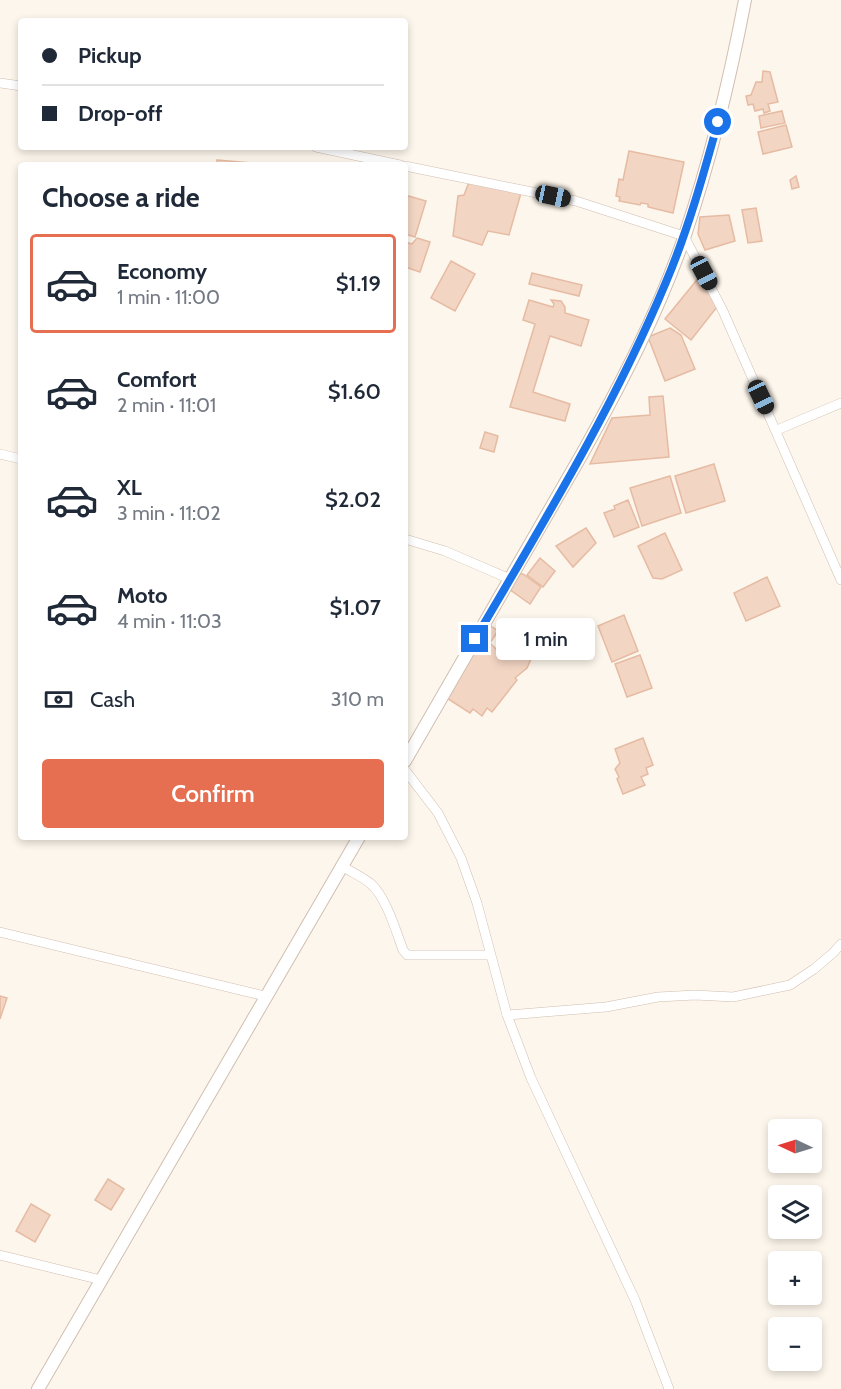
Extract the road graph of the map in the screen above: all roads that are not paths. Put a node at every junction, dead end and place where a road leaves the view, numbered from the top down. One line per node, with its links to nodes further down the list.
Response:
1 (745, 0): 7 (street)
2 (0, 83): 3 (street)
3 (18, 86)
4 (330, 150): 5 (street)
5 (386, 162)
6 (408, 167): 7 (street)
7 (684, 236): 9 (street); 13 (street)
8 (841, 403): 9 (street)
9 (777, 430): 14 (street)
10 (0, 454): 11 (street)
11 (18, 458)
12 (408, 541): 13 (street)
13 (510, 579): 15 (street)
14 (841, 580)
15 (408, 756)
16 (408, 774): 21 (street)
17 (357, 840): 18 (street)
18 (342, 866): 21 (street); 22 (street)
19 (0, 932): 22 (street)
20 (841, 944): 23 (street)
21 (490, 955): 23 (street)
22 (266, 996): 25 (street)
23 (507, 1015): 27 (street)
24 (0, 1255): 25 (street)
25 (101, 1280): 26 (street)
26 (40, 1388)
27 (669, 1389)

